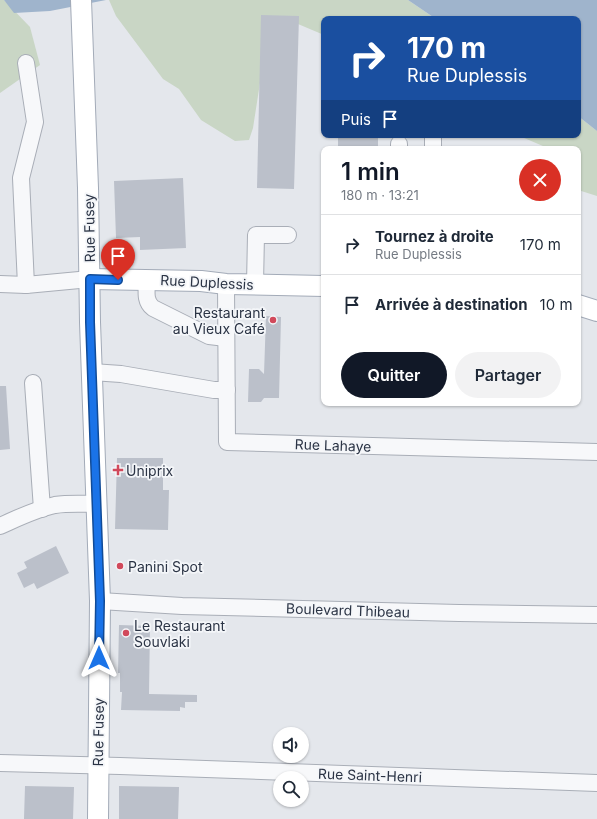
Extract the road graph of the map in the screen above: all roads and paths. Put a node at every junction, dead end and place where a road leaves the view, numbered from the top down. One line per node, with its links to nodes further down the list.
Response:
1 (81, 0): 4 (main road, Rue Fusey)
2 (26, 63): 9 (street)
3 (288, 235): 8 (street)
4 (90, 279): 5 (main road, Rue Duplessis); 9 (street); 14 (main road, Rue Fusey)
5 (147, 280): 7 (main road, Rue Duplessis); 13 (street)
6 (0, 284): 9 (street)
7 (226, 284): 8 (main road, Rue Duplessis); 13 (street, Rue Lahaye)
8 (255, 284): 10 (main road, Rue Duplessis)
9 (26, 285)
10 (321, 286)
11 (581, 306): 12 (main road)
12 (597, 311)
13 (226, 338): 16 (street, Rue Lahaye)
14 (92, 372): 16 (street); 18 (main road, Rue Fusey)
15 (33, 383): 19 (street)
16 (227, 390): 17 (street, Rue Lahaye)
17 (597, 452)
18 (96, 504): 19 (street); 21 (main road, Rue Fusey)
19 (42, 509): 20 (street)
20 (0, 526)
21 (100, 601): 22 (street, Boulevard Thibeau); 24 (main road, Rue Fusey)
22 (597, 615)
23 (0, 763): 24 (street, Rue Saint-Henri)
24 (98, 765): 25 (street, Rue Saint-Henri); 26 (main road, Rue Fusey)
25 (597, 783)
26 (98, 819)

